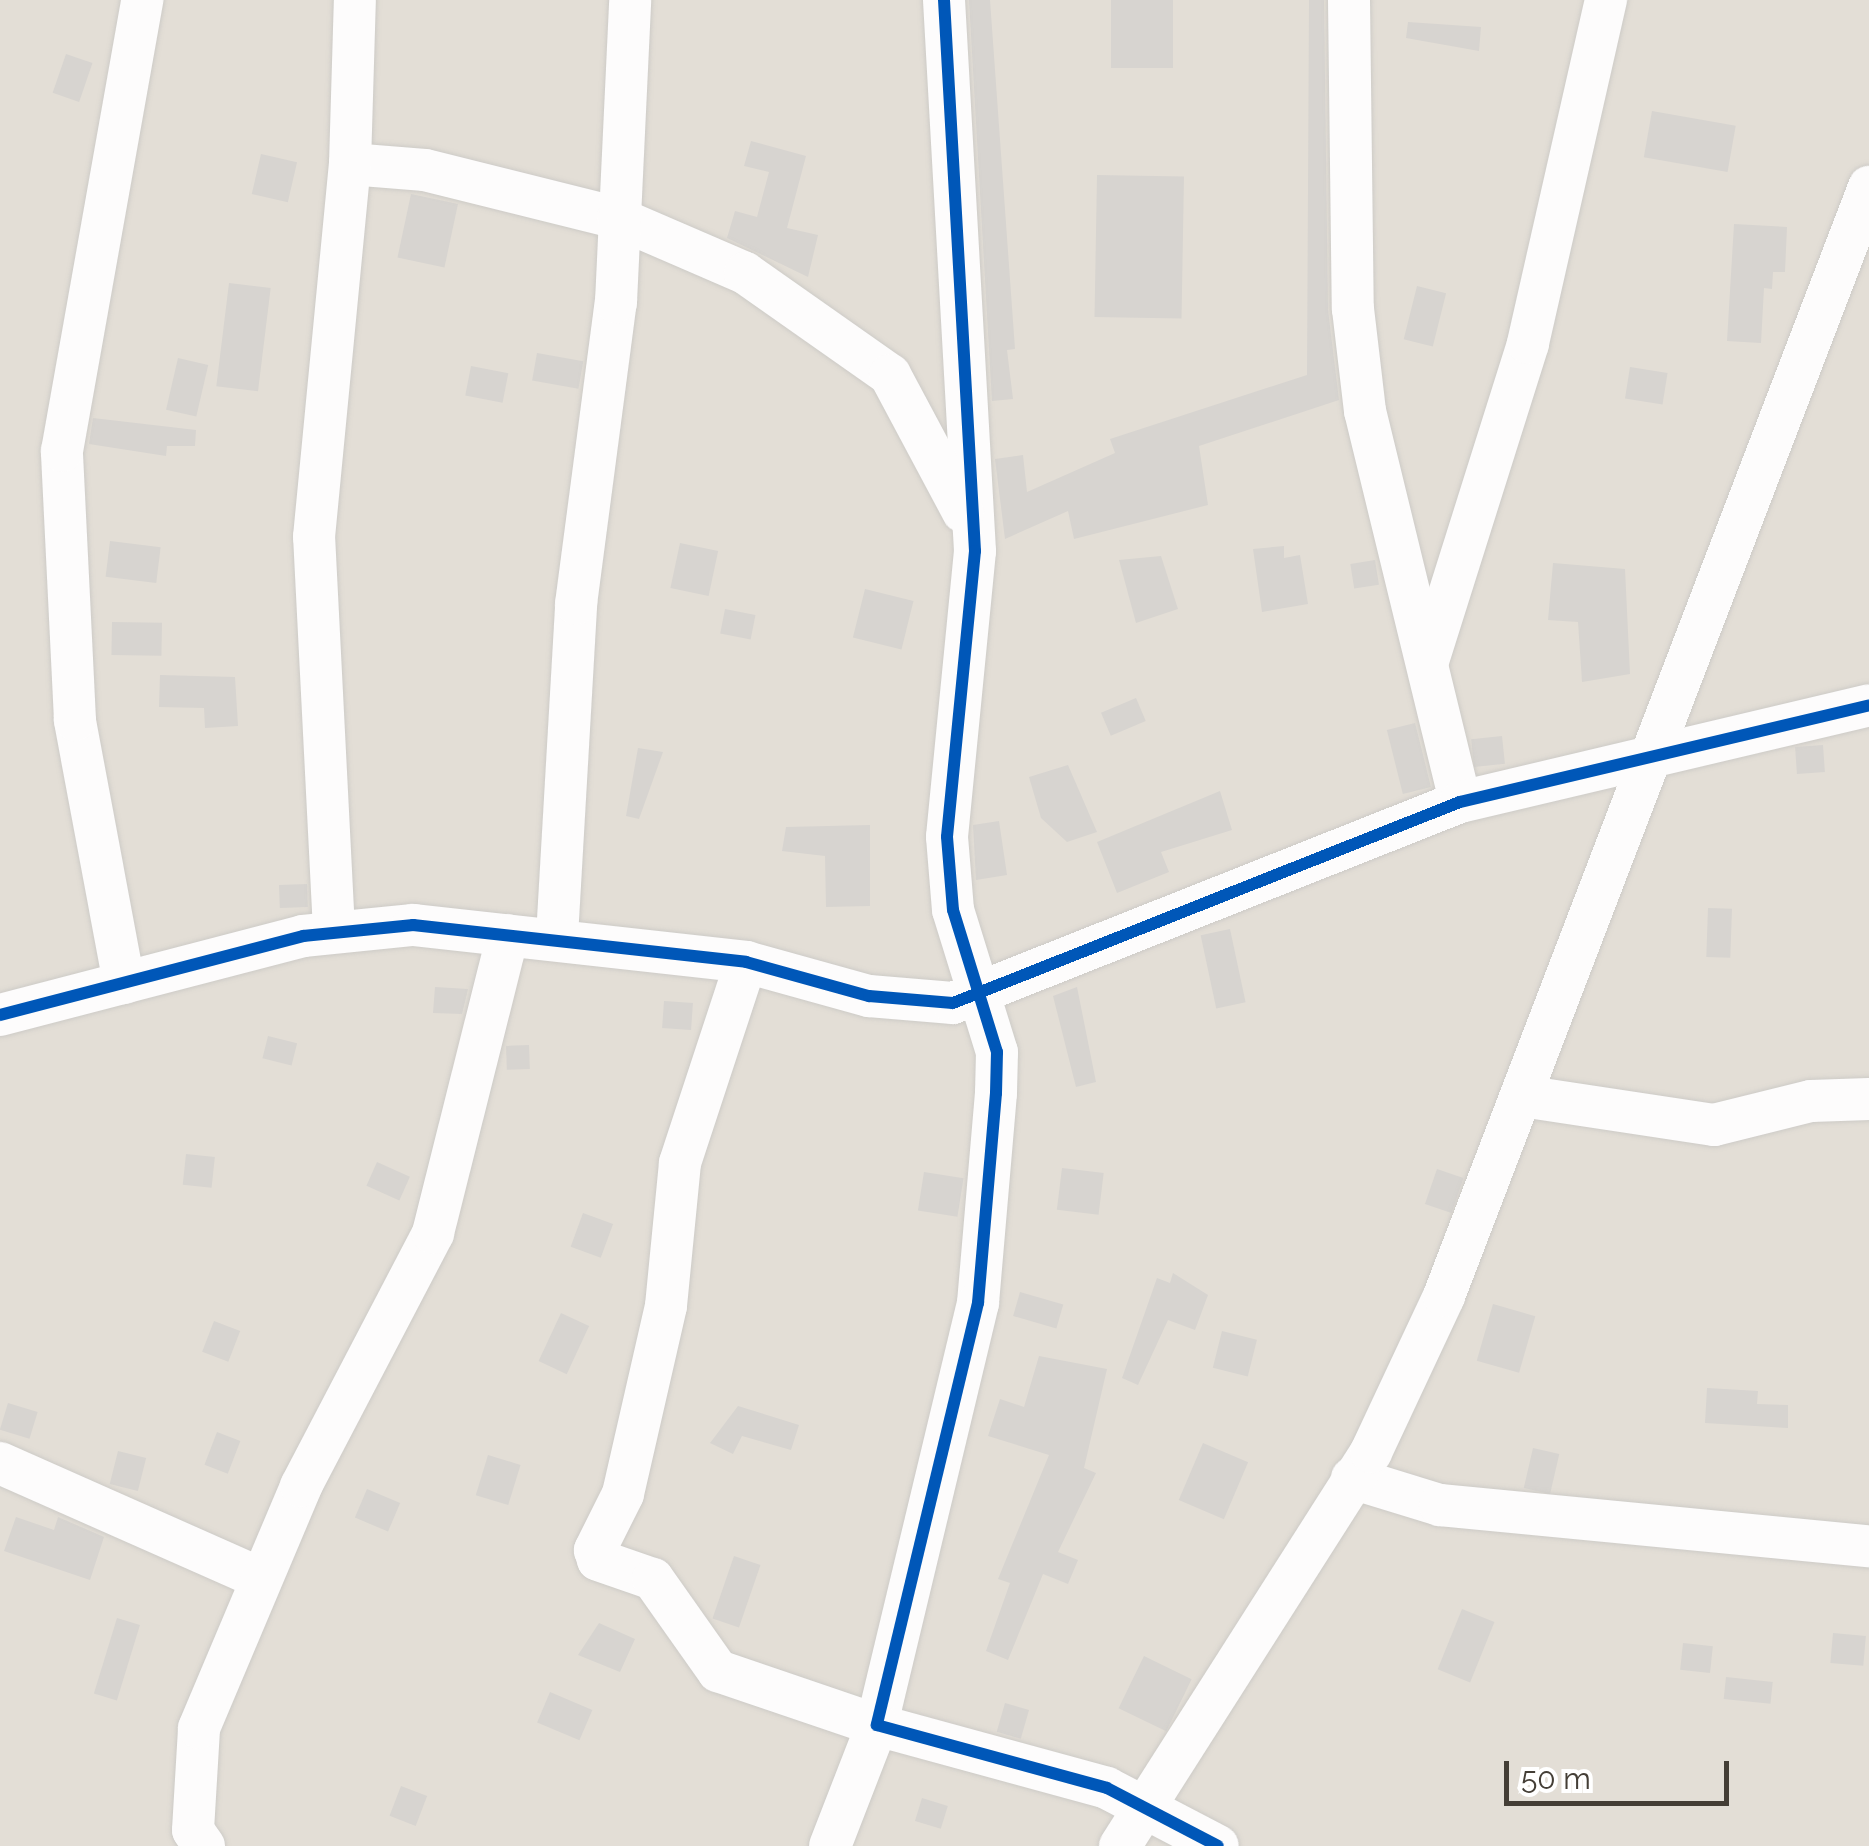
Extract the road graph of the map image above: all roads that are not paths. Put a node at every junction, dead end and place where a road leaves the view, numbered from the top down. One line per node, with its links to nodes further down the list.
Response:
1 (142, 0): 19 (street)
2 (355, 0): 7 (street)
3 (630, 0): 9 (street)
4 (944, 0): 10 (street)
5 (1349, 0): 11 (street)
6 (1606, 0): 11 (street)
7 (350, 164): 9 (street); 15 (street)
8 (1869, 187): 13 (street)
9 (618, 218): 10 (street); 17 (street)
10 (975, 550): 20 (street)
11 (1428, 661): 14 (street)
12 (1869, 706): 13 (street)
13 (1650, 758): 14 (street); 22 (street)
14 (1460, 802): 20 (street)
15 (334, 930): 16 (street); 19 (street)
16 (508, 935): 17 (street); 27 (street)
17 (557, 937): 18 (street)
18 (746, 962): 20 (street); 28 (street)
19 (124, 983): 21 (street)
20 (978, 992): 28 (street)
21 (0, 1014)
22 (1522, 1096): 23 (street); 25 (street)
23 (1869, 1099)
24 (0, 1463): 27 (street)
25 (1352, 1478): 26 (street); 29 (street)
26 (1869, 1546)
27 (260, 1578): 30 (street)
28 (877, 1725): 29 (street); 31 (street)
29 (1142, 1801): 32 (street); 33 (street)
30 (202, 1846)
31 (830, 1846)
32 (1120, 1846)
33 (1218, 1846)

